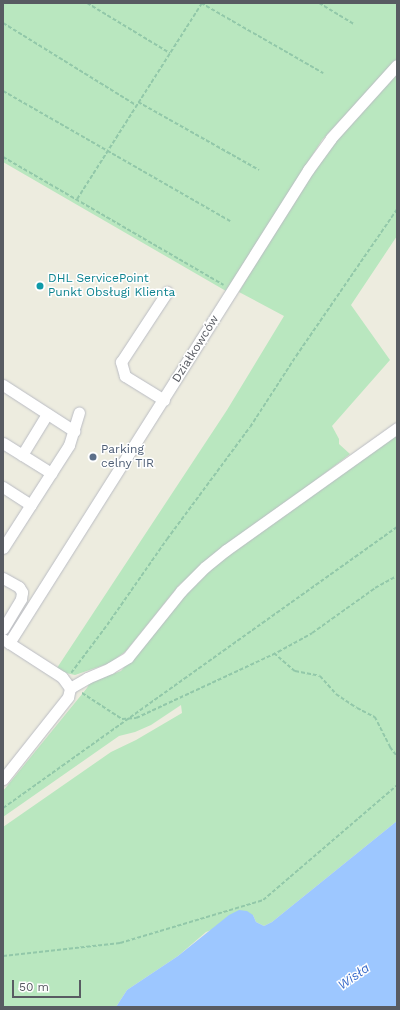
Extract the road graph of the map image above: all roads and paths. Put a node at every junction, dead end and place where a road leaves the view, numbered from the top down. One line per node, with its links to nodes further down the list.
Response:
1 (87, 3): 6 (path)
2 (201, 3): 6 (path); 8 (path)
3 (319, 3): 5 (path)
4 (3, 23): 11 (path)
5 (354, 24)
6 (170, 53): 10 (path)
7 (397, 65): 18 (street, Działkowców)
8 (323, 73)
9 (3, 91): 12 (path)
10 (138, 102): 11 (path); 14 (path)
11 (136, 105): 12 (path)
12 (108, 150): 15 (path); 17 (path)
13 (3, 157): 15 (path)
14 (259, 170)
15 (77, 199): 18 (path)
16 (397, 209): 38 (path)
17 (230, 221)
18 (233, 290): 21 (street, Działkowców)
19 (167, 292): 21 (street)
20 (3, 385): 23 (street)
21 (164, 400): 36 (street, Działkowców)
22 (79, 413): 25 (street)
23 (47, 414): 25 (street); 27 (street)
24 (397, 428): 38 (street)
25 (74, 431): 28 (street)
26 (3, 443): 27 (street)
27 (22, 455): 28 (street)
28 (52, 473): 30 (street)
29 (3, 487): 30 (street)
30 (31, 505): 32 (street)
31 (397, 527): 39 (path)
32 (3, 548)
33 (397, 576): 37 (path)
34 (3, 578): 35 (street)
35 (3, 629)
36 (6, 641): 38 (street)
37 (274, 653): 39 (path); 40 (path)
38 (67, 684): 39 (path); 41 (street)
39 (129, 719): 43 (path)
40 (397, 756)
41 (3, 779)
42 (397, 785): 44 (path)
43 (3, 808)
44 (3, 956)

